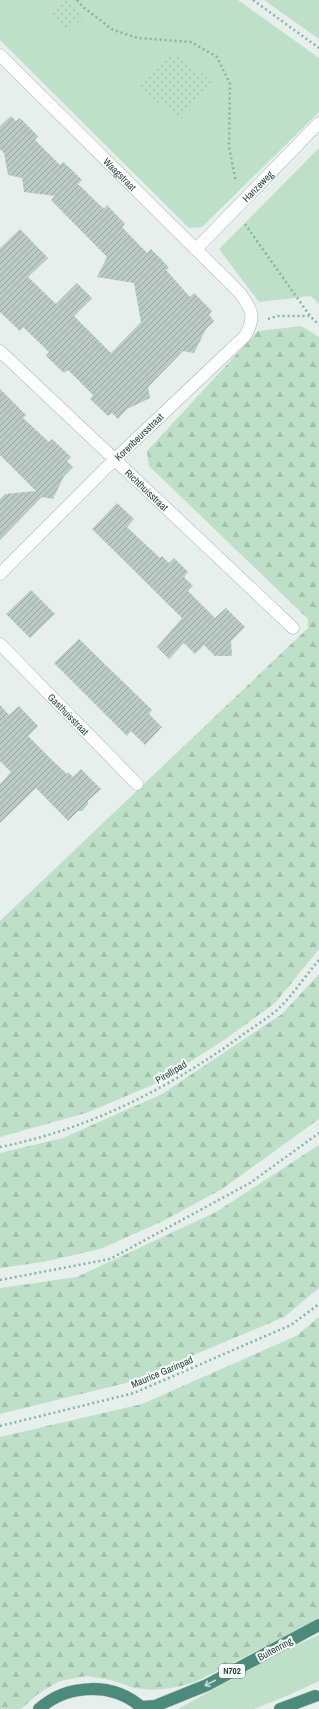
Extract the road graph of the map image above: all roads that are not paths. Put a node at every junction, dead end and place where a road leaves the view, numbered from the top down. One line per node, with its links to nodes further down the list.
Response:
1 (0, 55): 3 (street, Waagstraat)
2 (319, 123): 3 (street, Hanzeweg)
3 (196, 249): 4 (street, Waagstraat)
4 (252, 323): 6 (street, Korenbeursstraat)
5 (0, 351): 6 (street, Richthuisstraat)
6 (114, 460): 7 (street, Korenbeursstraat); 8 (street, Richthuisstraat)
7 (0, 574)
8 (293, 628)
9 (0, 644): 10 (street, Gasthuisstraat)
10 (137, 784)
11 (319, 1625): 13 (highway, Buitenring / N702, one-way to 13)
12 (317, 1694): 15 (highway); 16 (highway)
13 (142, 1708): 14 (highway, N702)
14 (39, 1709)
15 (280, 1709)
16 (291, 1709)

